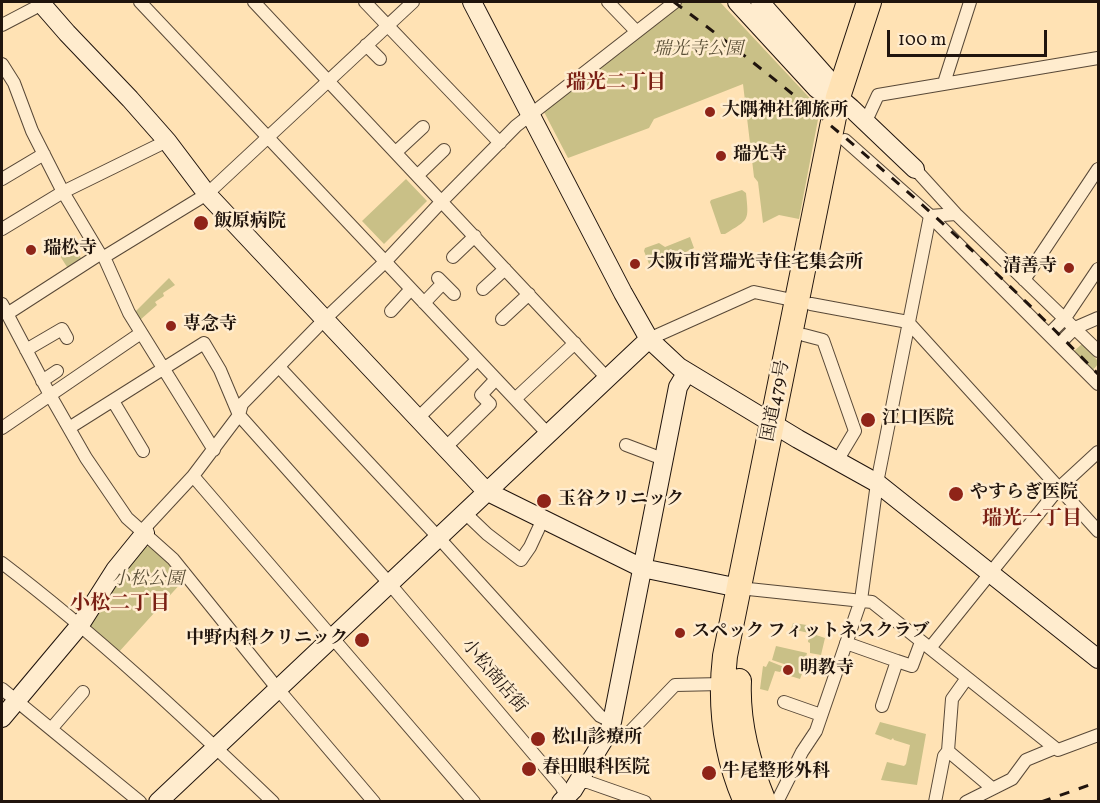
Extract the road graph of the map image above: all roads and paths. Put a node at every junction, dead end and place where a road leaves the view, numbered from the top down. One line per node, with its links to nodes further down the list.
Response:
1 (43, 2): 15 (street); 30 (street)
2 (140, 2): 28 (street)
3 (254, 2): 23 (street)
4 (365, 2): 16 (street)
5 (413, 2): 16 (street)
6 (472, 2): 26 (street)
7 (608, 2): 17 (street)
8 (675, 2): 17 (street)
9 (737, 2): 25 (street)
10 (760, 2): 14 (street)
11 (869, 2): 25 (highway, 国道479号)
12 (883, 2): 25 (highway, 国道479号)
13 (970, 2): 24 (street)
14 (776, 8): 25 (street)
15 (2, 26)
16 (387, 26): 18 (street); 31 (street)
17 (636, 31): 26 (street)
18 (366, 45): 20 (street); 23 (street)
19 (1098, 58): 24 (street)
20 (380, 59)
21 (2, 64): 22 (street)
22 (6, 80): 34 (street)
23 (329, 81): 28 (street); 33 (street)
24 (944, 83): 25 (street)
25 (852, 109): 29 (highway, 国道479号); 35 (street); 57 (highway, 国道479号)
26 (530, 114): 31 (street); 70 (street)
27 (423, 127): 33 (street)
28 (268, 138): 40 (street); 48 (street)
29 (845, 140): 42 (street); 57 (highway, 国道479号)
30 (167, 141): 39 (street); 40 (street)
31 (500, 143): 41 (street)
32 (444, 150): 37 (street)
33 (396, 153): 37 (street)
34 (44, 154): 38 (street); 39 (street)
35 (915, 169): 42 (street); 43 (street)
36 (1098, 169): 51 (street)
37 (418, 175): 41 (street)
38 (2, 179)
39 (63, 192): 44 (street); 46 (street)
40 (207, 194): 46 (street); 62 (street)
41 (442, 201): 45 (street); 48 (street)
42 (928, 214): 43 (street); 64 (street); 67 (street)
43 (956, 214): 51 (street)
44 (2, 229)
45 (475, 236): 47 (street); 49 (street)
46 (102, 256): 58 (street); 66 (street)
47 (453, 257)
48 (386, 261): 52 (street); 62 (street)
49 (505, 268): 53 (street); 55 (street)
50 (1098, 269): 60 (street)
51 (1024, 280): 60 (street)
52 (411, 289): 56 (street); 59 (street)
53 (483, 289)
54 (454, 294): 56 (street)
55 (529, 294): 63 (street); 71 (street)
56 (424, 303): 75 (street)
57 (804, 303): 64 (street); 68 (highway, 国道479号); 70 (street); 89 (highway, 国道479号)
58 (4, 309): 73 (street)
59 (391, 311)
60 (1065, 318): 65 (street); 67 (street)
61 (1098, 318): 65 (street)
62 (325, 319): 76 (street); 88 (street)
63 (502, 319)
64 (908, 322): 101 (street); 102 (street)
65 (1076, 328): 72 (street); 74 (street)
66 (141, 333): 77 (street); 84 (street)
67 (1049, 334): 72 (street)
68 (804, 335): 89 (highway, 国道479号); 99 (street)
69 (67, 338): 73 (street)
70 (648, 339): 79 (street); 80 (street)
71 (575, 344): 80 (street); 85 (street)
72 (1059, 344): 83 (street)
73 (26, 350): 82 (street)
74 (1098, 351)
75 (477, 360): 81 (street); 88 (street)
76 (279, 367): 87 (street); 108 (street)
77 (163, 370): 86 (street); 87 (street, 小松商店街); 95 (street)
78 (57, 371): 82 (street)
79 (687, 372): 89 (street); 98 (street)
80 (607, 378): 92 (street)
81 (496, 379): 85 (street); 94 (street)
82 (42, 381): 84 (street)
83 (1098, 384)
84 (50, 395): 90 (street); 91 (street)
85 (515, 399): 92 (street)
86 (113, 401): 91 (street); 96 (street)
87 (239, 415): 95 (street); 112 (street, 小松商店街)
88 (418, 418): 94 (street)
89 (779, 426): 99 (street); 113 (highway, 国道479号)
90 (2, 428)
91 (69, 428): 107 (street)
92 (548, 434): 103 (street)
93 (626, 445): 98 (street)
94 (446, 447): 103 (street)
95 (214, 450): 100 (street)
96 (143, 451)
97 (1098, 452): 102 (street)
98 (663, 459): 110 (street)
99 (837, 461): 101 (street)
100 (193, 476): 107 (street); 116 (street)
101 (877, 483): 111 (street); 114 (street)
102 (1059, 488): 106 (street); 111 (street)
103 (486, 491): 104 (street); 105 (street)
104 (464, 512): 105 (street); 108 (street)
105 (543, 519): 110 (street)
106 (1098, 531)
107 (143, 532): 115 (street); 123 (street)
108 (438, 537): 112 (street); 130 (street)
109 (2, 563): 115 (street)
110 (642, 568): 113 (street); 130 (street)
111 (990, 574): 118 (street); 119 (street)
112 (389, 583): 116 (street); 137 (street, 小松商店街)
113 (747, 589): 114 (street); 122 (highway, 国道479号); 145 (highway, 国道479号)
114 (861, 600): 117 (street); 118 (street)
115 (80, 625): 125 (street); 133 (street)
116 (332, 637): 123 (street); 142 (street)
117 (846, 644): 120 (street); 128 (street)
118 (926, 645): 120 (street); 121 (street)
119 (1098, 659)
120 (897, 661): 127 (street)
121 (967, 678): 134 (street); 135 (street)
122 (722, 684): 130 (street); 144 (highway, 国道479号)
123 (276, 688): 133 (street); 141 (street)
124 (83, 692): 131 (street)
125 (9, 695): 129 (street); 131 (street)
126 (784, 702): 128 (street)
127 (882, 706)
128 (821, 715): 146 (street)
129 (2, 718)
130 (610, 727): 137 (street)
131 (51, 729): 138 (street)
132 (1098, 735): 134 (street)
133 (215, 746): 139 (street); 140 (street)
134 (1055, 748): 136 (street)
135 (948, 752): 136 (street); 147 (street)
136 (992, 788): 148 (street)
137 (569, 795): 143 (street)
138 (140, 801)
139 (158, 801)
140 (273, 801)
141 (374, 801)
142 (474, 801)
143 (645, 801)
144 (746, 801)
145 (764, 801)
146 (777, 801)
147 (935, 801)
148 (966, 801)

